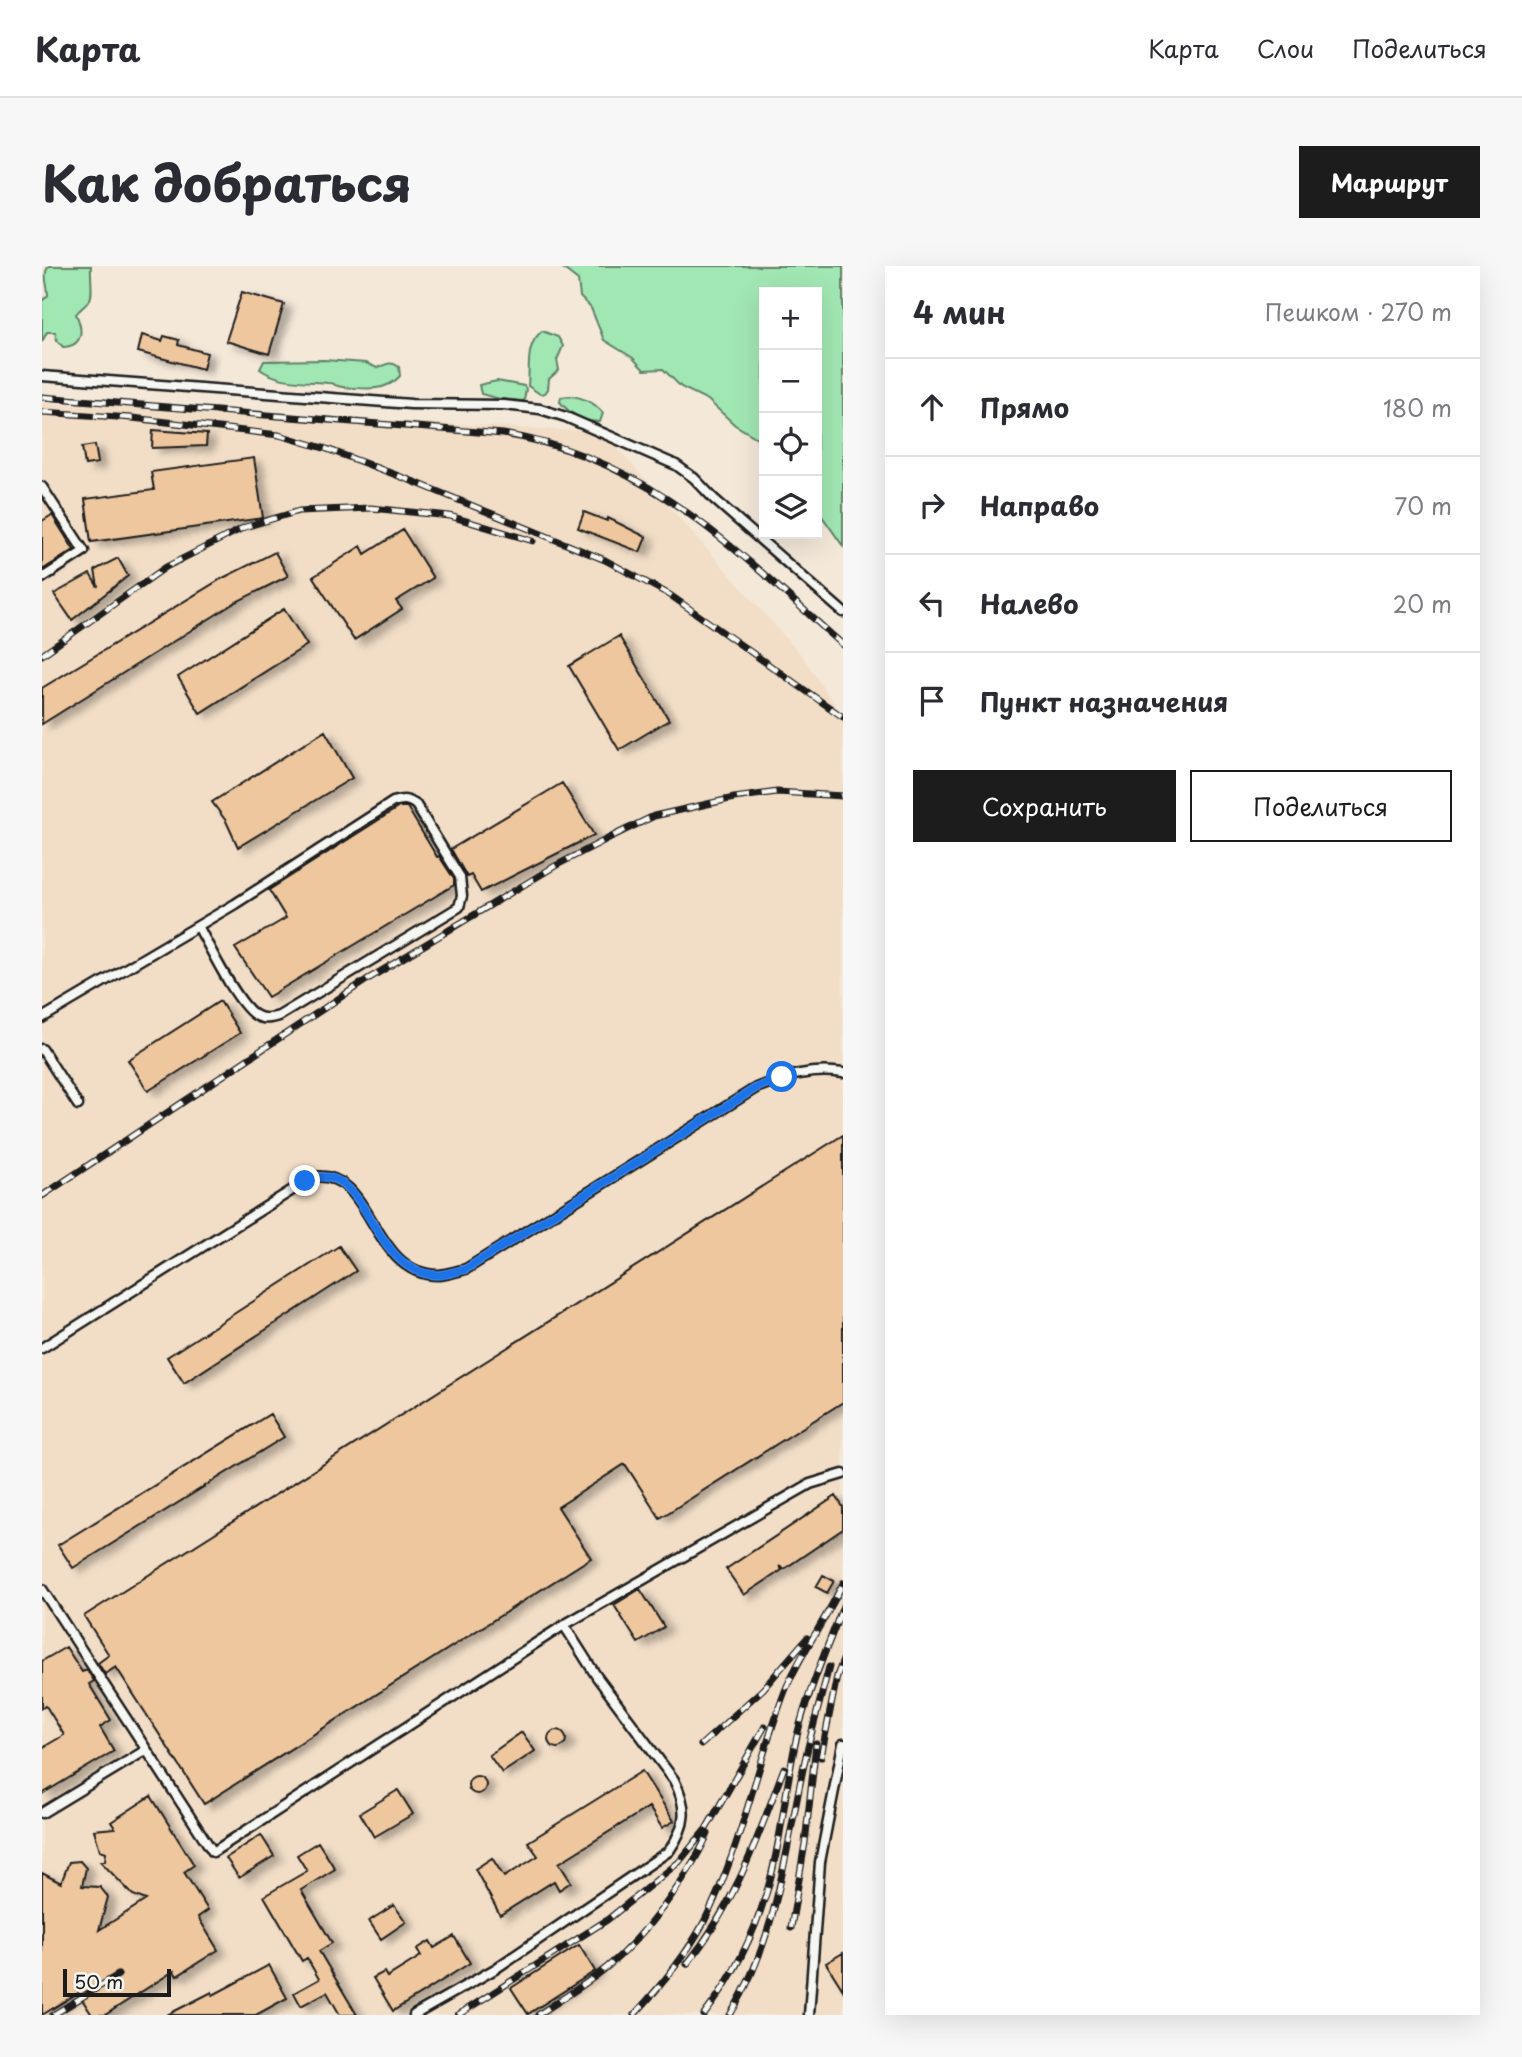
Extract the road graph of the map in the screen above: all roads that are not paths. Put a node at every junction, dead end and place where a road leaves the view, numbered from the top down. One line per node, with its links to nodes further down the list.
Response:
1 (42, 376): 4 (lane)
2 (42, 487): 3 (lane)
3 (42, 578)
4 (843, 612)
5 (198, 926): 5 (lane); 6 (lane)
6 (42, 1018)
7 (42, 1049): 9 (lane)
8 (843, 1073): 10 (lane)
9 (78, 1105)
10 (42, 1348)
11 (843, 1474): 13 (lane)
12 (42, 1590): 15 (lane)
13 (564, 1625): 15 (lane); 17 (lane)
14 (843, 1744): 18 (lane)
15 (146, 1750): 16 (lane)
16 (42, 1813)
17 (414, 2015)
18 (809, 2015)

